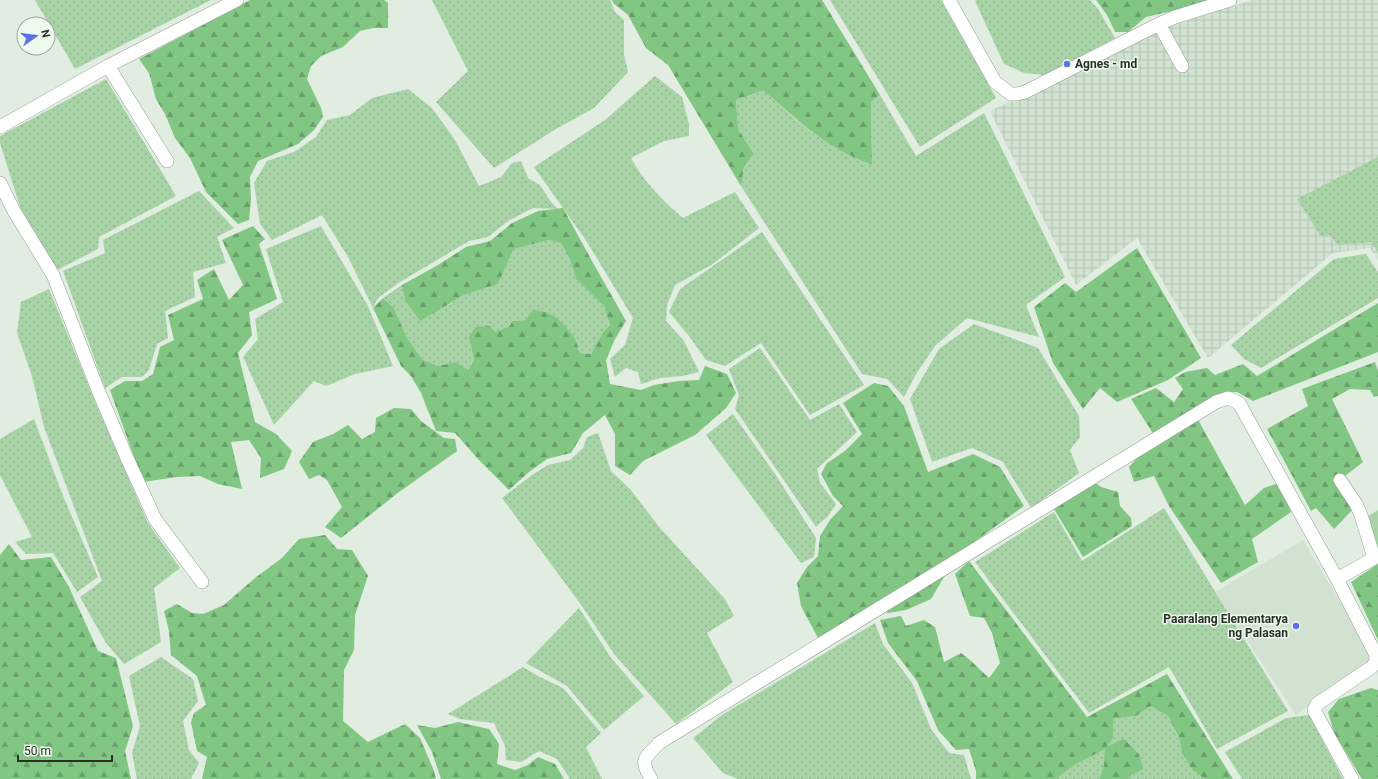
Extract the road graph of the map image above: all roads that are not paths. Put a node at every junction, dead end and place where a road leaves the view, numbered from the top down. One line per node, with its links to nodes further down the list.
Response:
1 (237, 0): 5 (street)
2 (949, 0): 4 (street)
3 (1230, 0): 4 (street)
4 (1159, 24): 6 (street)
5 (108, 66): 7 (street); 8 (street)
6 (1182, 66)
7 (0, 127)
8 (167, 161)
9 (0, 183): 13 (street)
10 (1340, 480): 11 (street)
11 (1376, 557): 12 (street)
12 (1337, 579): 14 (street); 15 (street)
13 (202, 582)
14 (1377, 655): 16 (street)
15 (651, 779)
16 (1352, 779)

